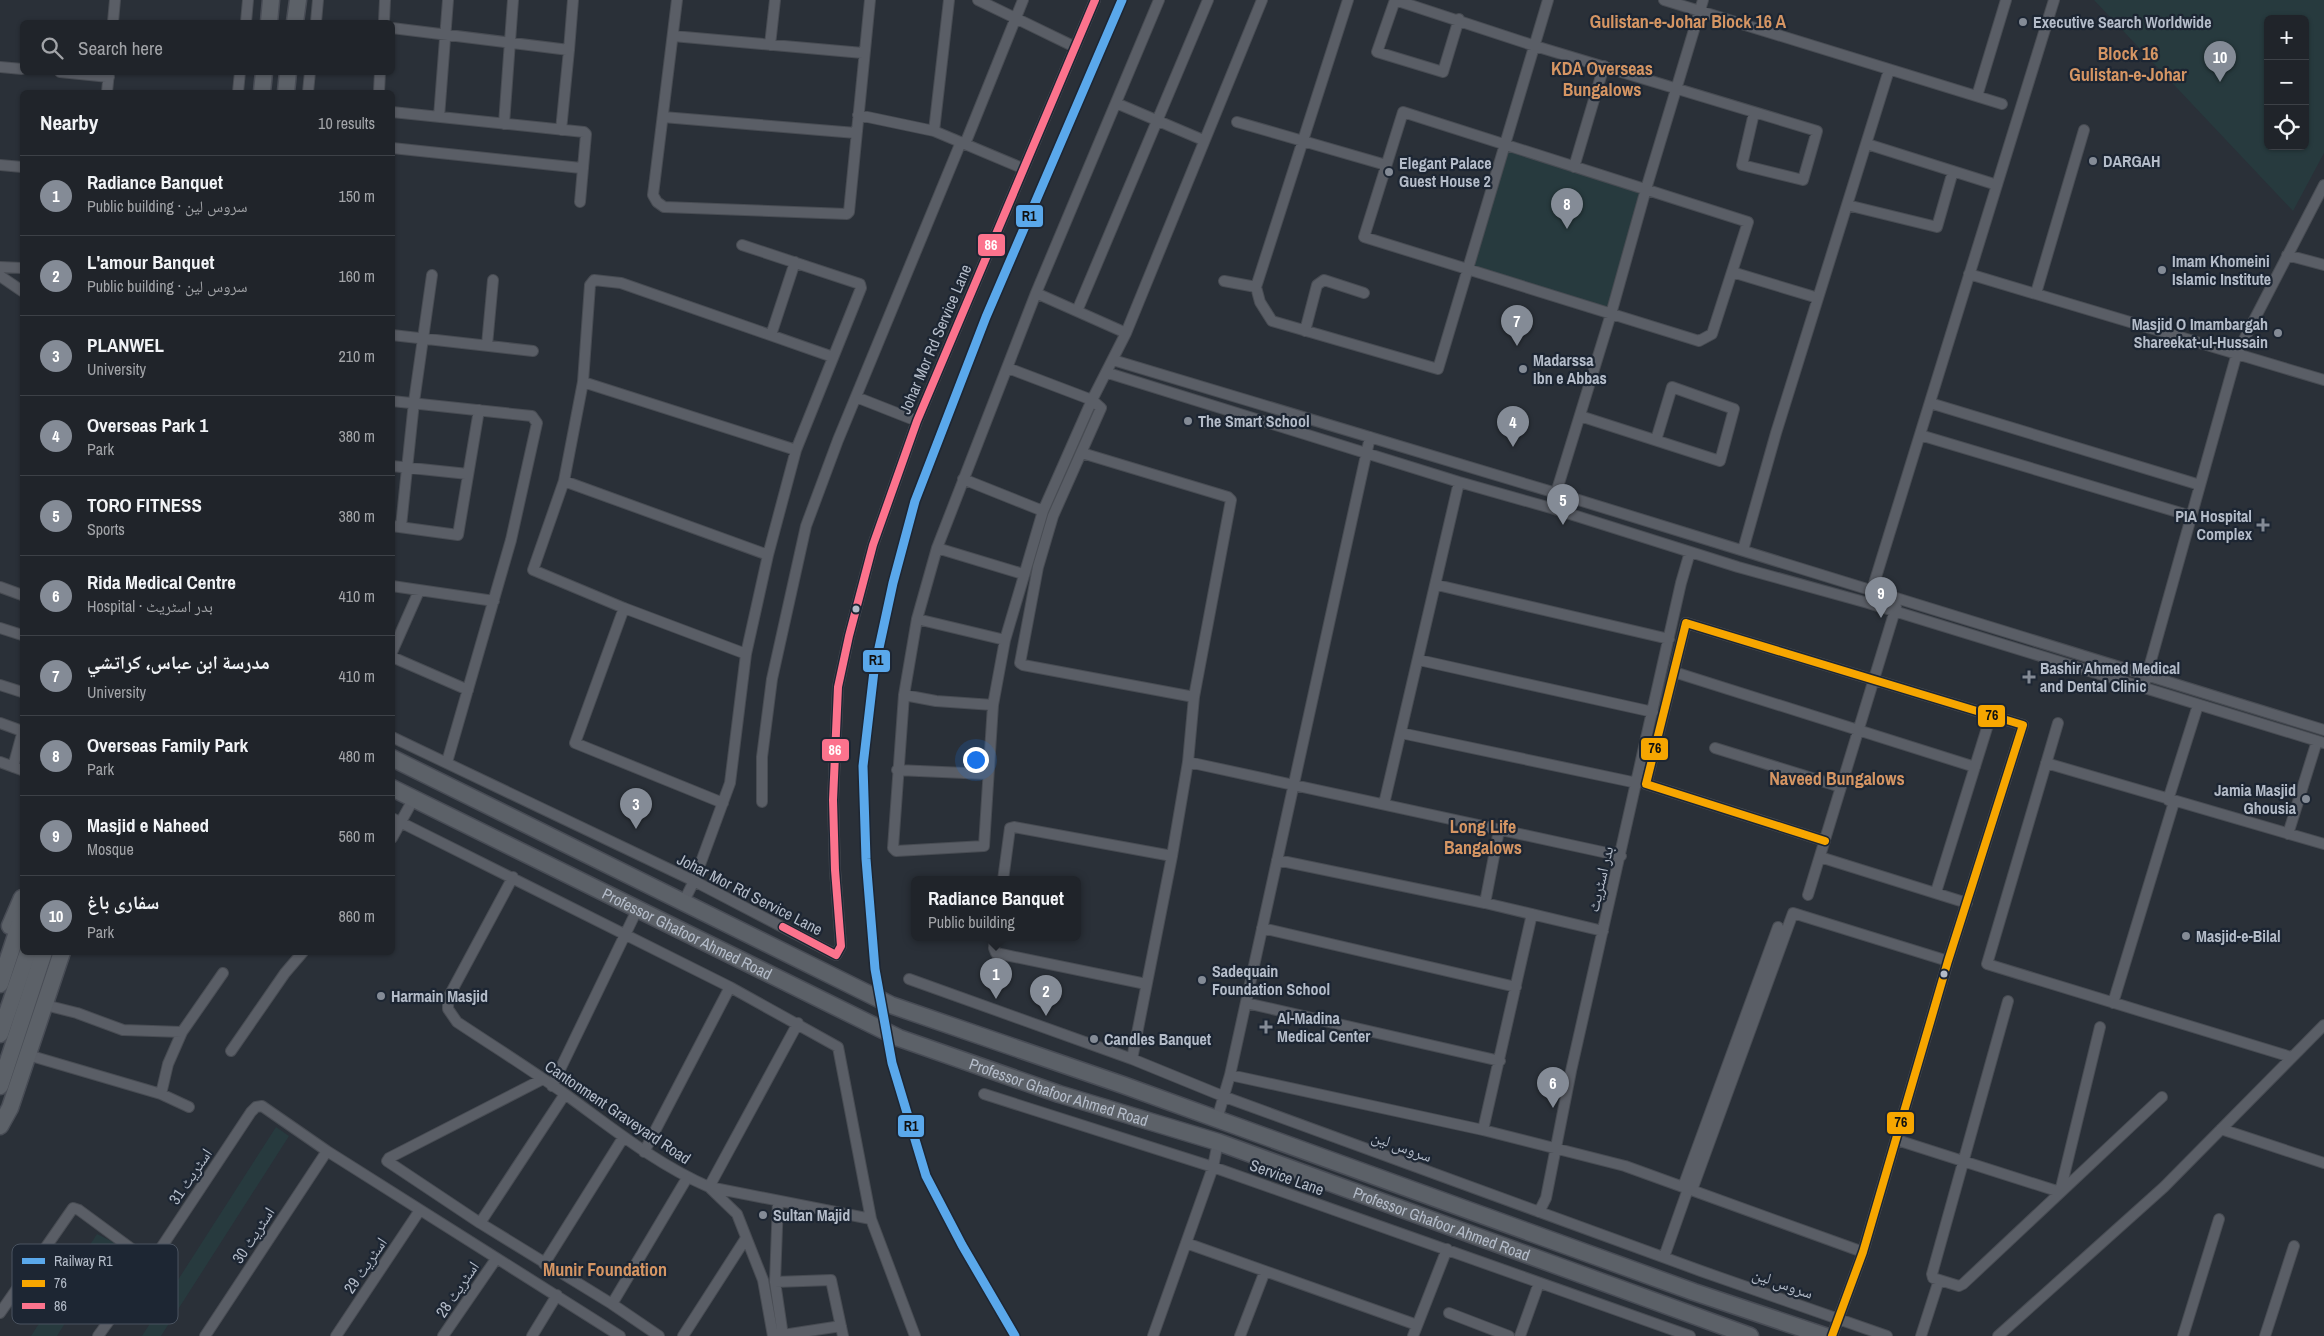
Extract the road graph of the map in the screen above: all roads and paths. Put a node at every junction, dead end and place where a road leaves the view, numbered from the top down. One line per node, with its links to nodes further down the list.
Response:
1 (115, 0): 28 (street)
2 (248, 0): 29 (street)
3 (271, 0): 30 (main road)
4 (298, 0): 31 (main road)
5 (318, 0): 32 (street)
6 (385, 0): 33 (street)
7 (448, 0): 36 (street)
8 (513, 0): 38 (street)
9 (573, 0): 42 (street)
10 (677, 0): 37 (street)
11 (775, 0): 39 (street)
12 (870, 0): 43 (street)
13 (949, 0): 74 (street)
14 (978, 0): 27 (street)
15 (1022, 0): 27 (street)
16 (1095, 0): 41 (street, Johar Mor Rd Service Lane)
17 (1159, 0): 62 (street)
18 (1208, 0): 69 (street)
19 (1262, 0): 76 (street)
20 (1348, 0): 77 (street)
21 (1548, 0): 40 (street)
22 (1664, 0): 26 (street)
23 (1703, 0): 26 (street)
24 (2006, 0): 61 (street)
25 (2054, 0): 89 (street)
26 (1699, 11): 47 (street); 54 (street)
27 (1015, 18): 41 (street); 78 (street)
28 (113, 20)
29 (246, 20)
30 (269, 20)
31 (295, 20)
32 (316, 20)
33 (384, 20)
34 (1459, 20): 34 (street); 40 (street)
35 (395, 28): 36 (street)
36 (446, 35): 38 (street); 67 (street)
37 (673, 36): 39 (street); 68 (street)
38 (511, 43): 42 (street); 71 (street)
39 (770, 45): 43 (street)
40 (1535, 46): 44 (street); 80 (street)
41 (1075, 47): 87 (street, Johar Mor Rd Service Lane)
42 (569, 50): 72 (street)
43 (863, 53): 66 (street)
44 (1604, 66): 54 (street); 84 (street)
45 (0, 67): 46 (street)
46 (20, 69)
47 (1889, 70): 61 (street); 79 (street)
48 (109, 75): 55 (street)
49 (240, 75): 56 (street)
50 (264, 75): 57 (main road)
51 (288, 75): 58 (main road)
52 (310, 75): 59 (street)
53 (380, 75): 60 (street)
54 (1676, 87): 65 (street); 91 (street)
55 (107, 90)
56 (238, 90)
57 (262, 90)
58 (286, 90)
59 (308, 90)
60 (379, 90)
61 (1977, 96): 63 (street)
62 (1116, 103): 69 (street); 109 (street)
63 (2002, 104)
64 (395, 112): 67 (street)
65 (1754, 112): 65 (street)
66 (858, 115): 74 (street); 75 (street)
67 (439, 117): 71 (street)
68 (663, 117): 75 (street); 75 (street)
69 (1157, 120): 76 (street); 113 (street)
70 (1237, 122): 77 (street)
71 (504, 124): 72 (street)
72 (561, 130): 86 (street)
73 (2084, 130): 111 (street)
74 (934, 131): 78 (street)
75 (856, 133)
76 (1204, 140): 116 (street)
77 (1303, 141): 83 (street); 107 (street)
78 (963, 143): 87 (street); 129 (street)
79 (1867, 144): 88 (street); 93 (street)
80 (1506, 145): 83 (street); 84 (street); 100 (street)
81 (395, 148): 86 (street)
82 (0, 165): 85 (street)
83 (1386, 165): 100 (street)
84 (1574, 166): 91 (street)
85 (20, 167)
86 (582, 168): 92 (street)
87 (1022, 168): 136 (street, Johar Mor Rd Service Lane)
88 (1953, 171): 89 (street); 93 (street)
89 (1997, 185): 103 (street)
90 (2324, 185): 95 (street)
91 (1646, 189): 101 (street); 114 (street)
92 (580, 202)
93 (1848, 206): 112 (street)
94 (742, 245): 96 (street)
95 (2287, 255): 97 (street); 122 (street)
96 (795, 262): 118 (street); 123 (street)
97 (2324, 265)
98 (0, 266): 99 (street)
99 (20, 268)
100 (1469, 269): 114 (street); 115 (street)
101 (1732, 272): 112 (street); 114 (street)
102 (432, 274): 119 (street)
103 (1970, 274): 111 (street); 133 (street)
104 (0, 276): 108 (street)
105 (493, 280): 120 (street)
106 (1224, 281): 107 (street)
107 (1256, 287): 115 (street)
108 (20, 290)
109 (1036, 293): 113 (street); 125 (street)
110 (1364, 293): 115 (street)
111 (2036, 294): 122 (street)
112 (1818, 298): 155 (street)
113 (1077, 311): 116 (street)
114 (1611, 314): 135 (street)
115 (1305, 331)
116 (1126, 333): 124 (street)
117 (395, 334): 119 (street)
118 (771, 335): 123 (street); 128 (street)
119 (423, 338): 120 (street); 132 (street)
120 (487, 345): 121 (street)
121 (533, 351)
122 (2237, 353): 127 (street); 149 (street)
123 (833, 357): 140 (street)
124 (1113, 360): 126 (street); 138 (street)
125 (1008, 368): 130 (street); 146 (street)
126 (1108, 372): 130 (street); 142 (street)
127 (2324, 380)
128 (583, 382): 140 (street); 147 (street)
129 (856, 397): 136 (street); 216 (street)
130 (1092, 400): 141 (street); 151 (street)
131 (395, 401): 132 (street)
132 (414, 402): 134 (street); 144 (street)
133 (1930, 403): 137 (street); 149 (street)
134 (479, 410): 145 (street); 166 (street)
135 (1580, 416): 139 (street); 150 (street)
136 (917, 421): 232 (street, Johar Mor Rd Service Lane)
137 (1920, 435): 152 (street); 162 (street)
138 (1370, 437): 142 (street); 150 (street)
139 (1656, 440): 139 (street)
140 (796, 450): 157 (street)
141 (1082, 453): 186 (street); 186 (street)
142 (1367, 454): 148 (street); 211 (street)
143 (395, 466): 144 (street)
144 (407, 468): 145 (street); 153 (street)
145 (468, 474): 153 (street)
146 (963, 479): 151 (street); 154 (street)
147 (564, 481): 157 (street); 167 (street)
148 (1460, 482): 156 (street); 159 (street)
149 (2200, 485): 152 (street)
150 (1556, 493): 155 (street)
151 (1042, 511): 158 (street)
152 (2192, 516): 179 (street)
153 (397, 526)
154 (937, 548): 158 (street); 169 (street)
155 (1743, 550): 162 (street)
156 (1690, 552): 168 (street); 172 (street, بدر اسٹریٹ)
157 (768, 555): 175 (street)
158 (1022, 574): 173 (street)
159 (1437, 585): 172 (street); 177 (street)
160 (395, 587): 163 (street)
161 (0, 588): 164 (street)
162 (1872, 590): 165 (street)
163 (419, 591): 166 (street); 174 (street)
164 (20, 594)
165 (1898, 598): 168 (street); 179 (street)
166 (494, 601): 183 (street)
167 (624, 608): 175 (street); 217 (street)
168 (1894, 611): 180 (street); 182 (street)
169 (917, 619): 173 (street); 185 (street)
170 (0, 628): 171 (street)
171 (20, 634)
172 (1669, 639): 189 (street, بدر اسٹریٹ)
173 (1005, 640): 187 (street)
174 (395, 645)
175 (746, 654): 217 (street)
176 (395, 658): 183 (street)
177 (1419, 660): 189 (street); 196 (street)
178 (1674, 672): 180 (street); 194 (street); 223 (street)
179 (2147, 676): 182 (street); 193 (street)
180 (1874, 680): 190 (street); 194 (street)
181 (0, 685): 184 (street)
182 (2144, 688): 188 (street)
183 (468, 690): 203 (street)
184 (20, 691)
185 (904, 695): 187 (street); 208 (street)
186 (1194, 697): 204 (street)
187 (993, 705): 209 (street)
188 (2198, 705): 198 (street); 215 (street)
189 (1652, 712): 210 (street, بدر اسٹریٹ)
190 (1991, 715): 206 (street); 238 (street)
191 (0, 723): 195 (street)
192 (2058, 723): 205 (street)
193 (2324, 730)
194 (1859, 731): 206 (street); 212 (street)
195 (20, 732)
196 (1401, 733): 210 (street); 218 (street)
197 (395, 738): 203 (street, Johar Mor Rd Service Lane)
198 (2320, 742): 222 (street)
199 (1716, 748): 212 (street)
200 (20, 750): 207 (street)
201 (395, 760): 220 (main road)
202 (0, 762): 207 (street)
203 (447, 762): 232 (street, Johar Mor Rd Service Lane)
204 (1188, 762): 211 (street); 226 (street)
205 (2046, 763): 215 (street); 261 (street)
206 (1974, 767): 233 (street)
207 (18, 768)
208 (897, 770): 209 (street); 209 (street)
209 (987, 774)
210 (1637, 783): 227 (street, بدر اسٹریٹ)
211 (1293, 784): 218 (street); 229 (street)
212 (1842, 787): 223 (street)
213 (395, 789): 214 (main road, Professor Ghafoor Ahmed Road)
214 (414, 798): 219 (street); 225 (main road, Professor Ghafoor Ahmed Road)
215 (2171, 801): 222 (street); 261 (street)
216 (762, 802)
217 (723, 803): 232 (street)
218 (1384, 804): 221 (street)
219 (397, 820): 231 (street)
220 (532, 828): 225 (main road); 237 (main road)
221 (1500, 830): 227 (street); 236 (street)
222 (2288, 834): 224 (street)
223 (1825, 841): 228 (street)
224 (2324, 844)
225 (518, 851): 239 (main road, Professor Ghafoor Ahmed Road)
226 (1172, 856): 230 (street); 256 (street)
227 (1621, 856): 244 (street, بدر اسٹریٹ)
228 (1820, 857): 233 (street); 234 (street)
229 (1277, 860): 236 (street); 243 (street)
230 (1004, 876)
231 (513, 877): 245 (street); 274 (street, Cantonment Graveyard Road)
232 (694, 882): 237 (street)
233 (1936, 892): 238 (street)
234 (1808, 895)
235 (20, 901): 247 (main road)
236 (1485, 902): 240 (street)
237 (683, 903): 283 (main road)
238 (1967, 903): 252 (street)
239 (637, 910): 245 (street); 289 (main road, Professor Ghafoor Ahmed Road)
240 (1532, 914): 244 (street); 258 (street)
241 (20, 923): 255 (main road)
242 (1778, 927): 298 (street)
243 (1262, 928): 258 (street); 260 (street)
244 (1603, 931): 290 (street, بدر اسٹریٹ)
245 (626, 934): 257 (street); 276 (street)
246 (995, 941): 256 (street)
247 (0, 952)
248 (27, 955): 267 (main road)
249 (43, 955): 275 (main road)
250 (61, 955): 262 (main road)
251 (300, 955): 268 (street)
252 (1948, 960): 288 (street); 298 (street)
253 (223, 973): 266 (street)
254 (909, 979): 271 (street, سروس لین)
255 (0, 984)
256 (1146, 984): 271 (street)
257 (730, 987): 263 (street); 292 (street)
258 (1516, 987): 272 (street)
259 (2008, 1001): 293 (street)
260 (1246, 1003): 272 (street); 273 (street)
261 (2113, 1003): 270 (street)
262 (45, 1005): 266 (street); 269 (main road)
263 (798, 1023): 297 (street); 303 (street)
264 (2324, 1025): 270 (street)
265 (2100, 1026): 299 (street)
266 (182, 1032): 277 (street)
267 (0, 1034)
268 (232, 1051)
269 (28, 1055): 277 (street); 284 (main road)
270 (2291, 1057): 285 (street)
271 (1132, 1059): 280 (street, سروس لین)
272 (1500, 1060): 286 (street)
273 (1230, 1075): 280 (street); 286 (street)
274 (543, 1079): 276 (street, Cantonment Graveyard Road); 305 (street)
275 (0, 1086)
276 (552, 1086): 278 (street, Cantonment Graveyard Road)
277 (161, 1094): 282 (street)
278 (565, 1094): 287 (street, Cantonment Graveyard Road); 305 (street)
279 (984, 1094): 295 (street, Service Lane)
280 (1225, 1097): 283 (street); 302 (street, سروس لین)
281 (2162, 1097): 299 (street)
282 (189, 1107)
283 (1217, 1119): 306 (main road)
284 (0, 1126)
285 (2221, 1129): 294 (street); 356 (street)
286 (1483, 1130): 290 (street)
287 (623, 1138): 292 (street, Cantonment Graveyard Road); 318 (street)
288 (1897, 1140): 293 (street); 315 (street)
289 (1218, 1142): 295 (street); 314 (main road, Professor Ghafoor Ahmed Road)
290 (1556, 1148): 298 (street); 302 (street, بدر اسٹریٹ)
291 (327, 1151): 301 (street); 311 (street, اسٹریٹ 31); 335 (street, اسٹریٹ 30)
292 (644, 1152): 296 (street, Cantonment Graveyard Road)
293 (1963, 1162): 299 (street); 320 (street)
294 (2324, 1163)
295 (1213, 1166): 308 (street); 313 (street, Service Lane)
296 (687, 1178): 297 (street, Cantonment Graveyard Road); 325 (street)
297 (709, 1188): 300 (street, Cantonment Graveyard Road); 307 (street)
298 (1688, 1188): 315 (street); 316 (street)
299 (2060, 1192): 320 (street)
300 (778, 1201): 303 (street, Cantonment Graveyard Road); 321 (street)
301 (420, 1210): 317 (street); 336 (street, اسٹریٹ 29)
302 (1539, 1212): 316 (street, سروس لین)
303 (871, 1219): 344 (street)
304 (2218, 1219): 357 (street)
305 (480, 1223): 318 (street)
306 (1526, 1231): 314 (main road); 352 (main road)
307 (746, 1238): 342 (street); 343 (street)
308 (1186, 1243): 319 (street); 345 (street)
309 (48, 1244): 310 (street)
310 (125, 1244)
311 (164, 1244)
312 (2294, 1246): 358 (street)
313 (1447, 1249): 322 (street, Service Lane); 331 (street)
314 (1517, 1251): 333 (main road, Professor Ghafoor Ahmed Road)
315 (1863, 1252): 328 (street)
316 (1664, 1257): 328 (street, سروس لین)
317 (496, 1259): 323 (street); 337 (street, اسٹریٹ 28)
318 (544, 1264): 325 (street)
319 (1265, 1271): 331 (street); 346 (street)
320 (1939, 1280): 355 (street)
321 (774, 1282): 332 (street); 343 (street)
322 (1540, 1283): 349 (street); 350 (street, Service Lane)
323 (556, 1295): 330 (street); 338 (street)
324 (12, 1296): 326 (street)
325 (612, 1304): 341 (street)
326 (0, 1313)
327 (1449, 1313): 348 (street)
328 (1839, 1318): 353 (street); 354 (street, سروس لین)
329 (107, 1324): 334 (street, اسٹریٹ 31)
330 (602, 1325): 339 (street); 340 (street)
331 (1417, 1325): 347 (street)
332 (842, 1331): 343 (street)
333 (1716, 1331): 351 (main road, Professor Ghafoor Ahmed Road)
334 (98, 1336)
335 (205, 1336)
336 (336, 1336)
337 (443, 1336)
338 (532, 1336)
339 (599, 1336)
340 (620, 1336)
341 (659, 1336)
342 (683, 1336)
343 (780, 1336)
344 (915, 1336)
345 (1153, 1336)
346 (1240, 1336)
347 (1413, 1336)
348 (1509, 1336)
349 (1520, 1336)
350 (1690, 1336)
351 (1750, 1336)
352 (1825, 1336)
353 (1832, 1336)
354 (1887, 1336)
355 (1921, 1336)
356 (1998, 1336)
357 (2183, 1336)
358 (2265, 1336)

